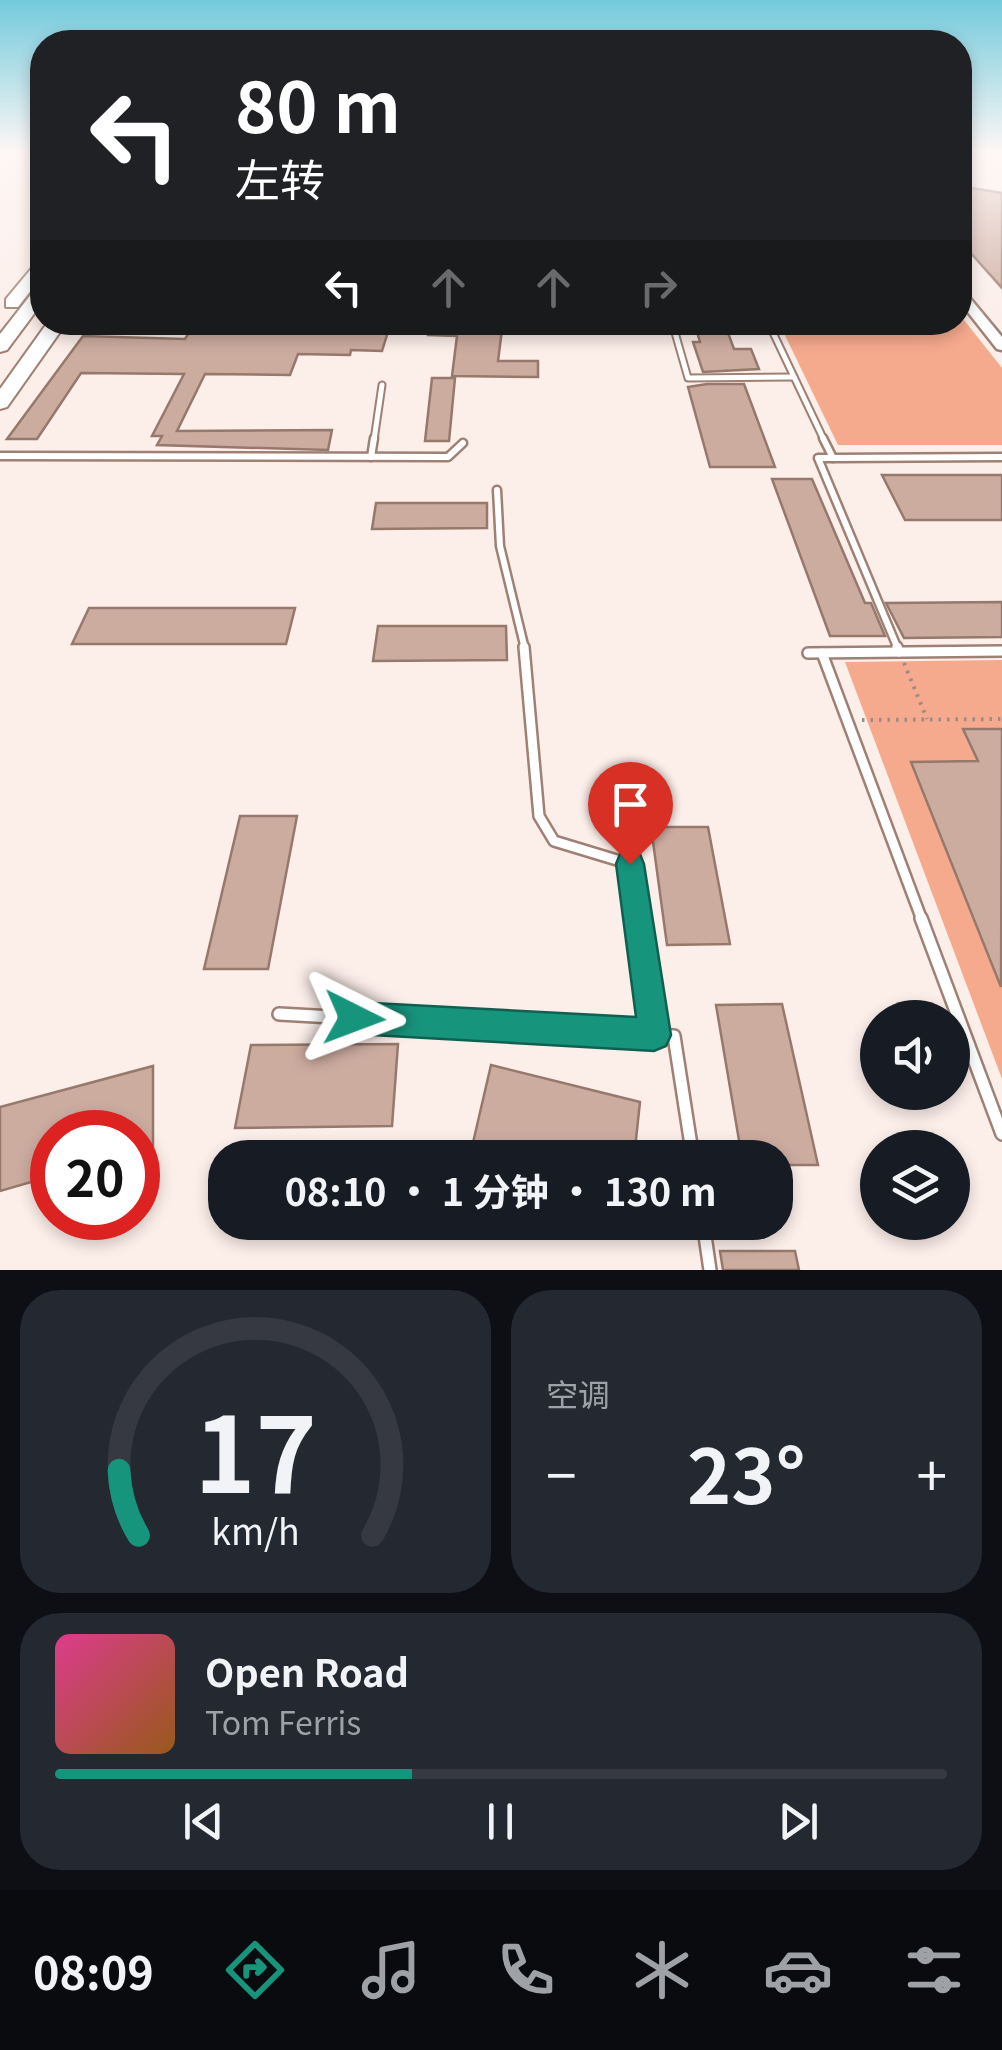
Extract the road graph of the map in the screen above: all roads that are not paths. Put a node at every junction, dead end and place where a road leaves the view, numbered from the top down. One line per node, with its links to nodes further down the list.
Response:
1 (30, 258): 4 (highway)
2 (30, 268): 6 (highway)
3 (30, 281): 9 (highway)
4 (0, 292)
5 (972, 300): 14 (street)
6 (0, 304)
7 (30, 307): 15 (highway)
8 (972, 309): 16 (street)
9 (0, 317)
10 (33, 335): 17 (highway)
11 (49, 335): 20 (highway)
12 (676, 335): 18 (lane)
13 (774, 335): 18 (lane)
14 (1002, 336)
15 (0, 346)
16 (1002, 346)
17 (0, 378)
18 (794, 378): 25 (lane)
19 (382, 385): 23 (lane)
20 (0, 404)
21 (463, 443): 23 (lane)
22 (0, 456): 23 (lane)
23 (371, 457)
24 (1002, 457): 25 (lane)
25 (832, 458): 28 (lane)
26 (497, 490): 32 (lane)
27 (1002, 651): 28 (lane)
28 (900, 652): 30 (lane)
29 (808, 653): 30 (lane)
30 (822, 653): 33 (lane)
31 (280, 1014): 32 (lane)
32 (654, 1035): 34 (lane)
33 (1002, 1134)
34 (690, 1140)
35 (706, 1240): 36 (lane)
36 (710, 1270)

